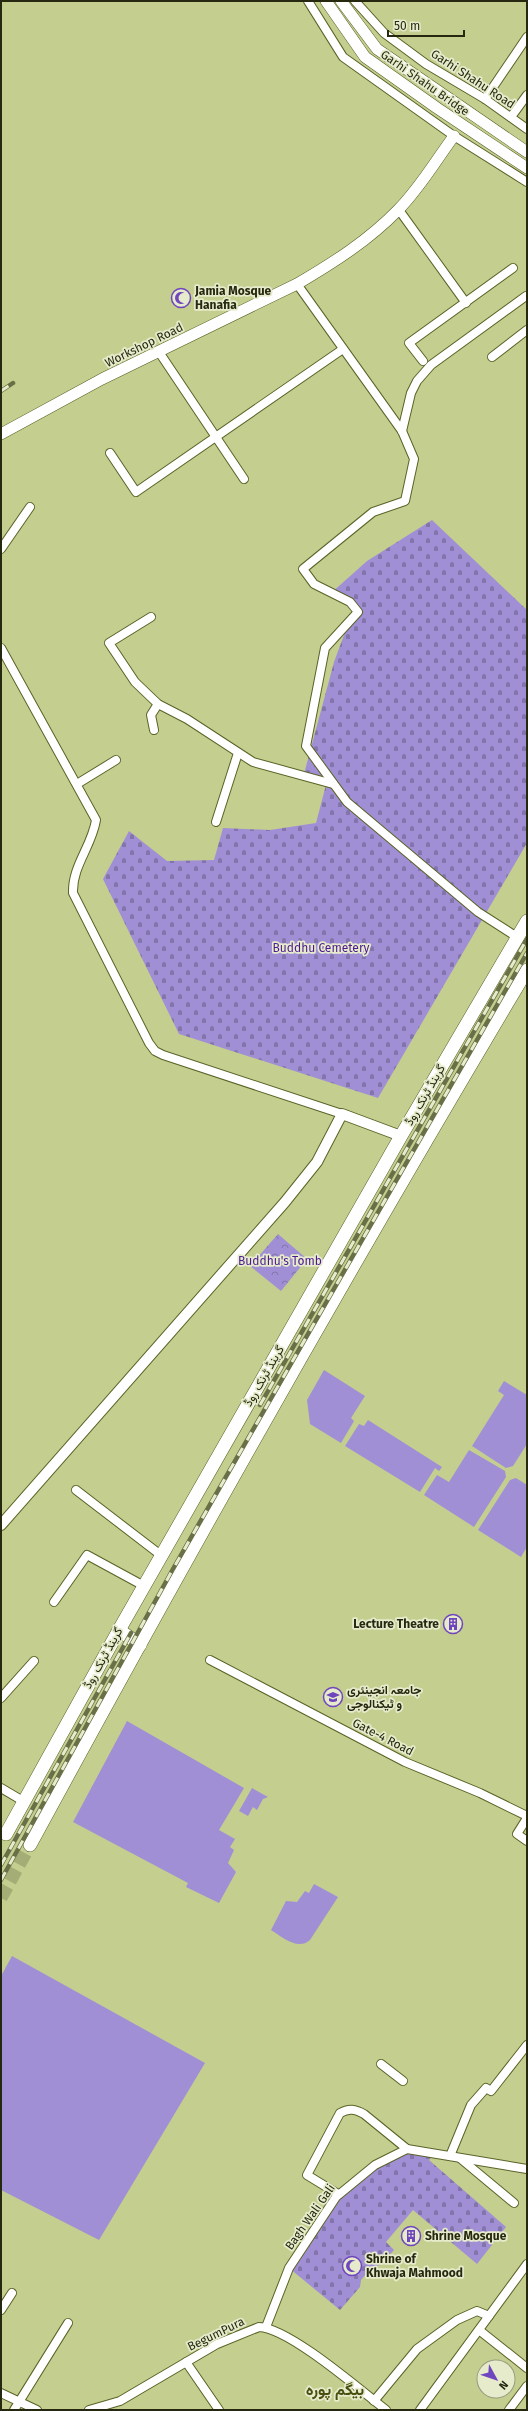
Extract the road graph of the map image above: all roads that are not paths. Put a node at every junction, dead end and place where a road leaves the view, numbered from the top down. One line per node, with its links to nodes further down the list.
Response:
1 (308, 1): 11 (street)
2 (326, 1): 13 (main road, Garhi Shahu Bridge)
3 (340, 1): 12 (main road, Garhi Shahu Bridge)
4 (355, 1): 8 (street, Garhi Shahu Road)
5 (527, 37): 6 (street)
6 (524, 47): 8 (street)
7 (527, 95): 9 (street)
8 (485, 99): 9 (street, Garhi Shahu Road)
9 (511, 117): 10 (street, Garhi Shahu Road)
10 (527, 129)
11 (454, 136): 14 (street); 15 (main road, Workshop Road)
12 (527, 152)
13 (527, 168)
14 (527, 182)
15 (399, 210): 17 (main road, Workshop Road); 19 (street)
16 (513, 268): 19 (street)
17 (297, 284): 21 (street); 22 (main road, Workshop Road)
18 (526, 296): 25 (street)
19 (466, 303): 24 (street)
20 (527, 330): 23 (street)
21 (343, 349): 25 (street); 27 (street)
22 (159, 352): 26 (main road, Workshop Road); 27 (street)
23 (492, 357)
24 (422, 361)
25 (402, 431): 39 (street)
26 (1, 434)
27 (216, 437): 28 (street); 29 (street)
28 (110, 453)
29 (244, 479)
30 (30, 507): 31 (street)
31 (1, 549)
32 (151, 617): 34 (street)
33 (1, 648): 38 (street)
34 (158, 704): 35 (street); 36 (street)
35 (154, 730)
36 (238, 753): 39 (street); 40 (street)
37 (116, 760): 38 (street)
38 (77, 784): 44 (street)
39 (333, 784): 42 (street)
40 (216, 822)
41 (527, 921): 42 (main road, گرینڈ ٹرنک روڈ)
42 (517, 937): 45 (main road, گرینڈ ٹرنک روڈ)
43 (527, 970): 52 (main road, گرینڈ ٹرنک روڈ)
44 (342, 1114): 45 (street); 47 (street)
45 (401, 1136): 48 (main road, گرینڈ ٹرنک روڈ)
46 (76, 1490): 48 (street)
47 (1, 1525)
48 (162, 1556): 49 (main road, گرینڈ ٹرنک روڈ)
49 (144, 1586): 50 (street); 51 (main road, گرینڈ ٹرنک روڈ)
50 (54, 1602)
51 (119, 1630): 52 (main road); 57 (main road, گرینڈ ٹرنک روڈ)
52 (140, 1645): 61 (main road, گرینڈ ٹرنک روڈ)
53 (210, 1660): 58 (street, Gate-4 Road)
54 (34, 1661): 55 (street)
55 (1, 1698)
56 (1, 1788): 57 (street)
57 (23, 1801): 59 (main road, گرینڈ ٹرنک روڈ)
58 (527, 1817): 60 (street)
59 (6, 1834)
60 (527, 1841)
61 (30, 1845)
62 (527, 2045): 66 (street)
63 (381, 2064): 64 (street)
64 (403, 2081)
65 (407, 2149): 66 (street); 69 (street, Bagh Wali Gali); 69 (street)
66 (450, 2156): 67 (street)
67 (460, 2159): 68 (street); 70 (street)
68 (527, 2169)
69 (338, 2194): 76 (street, Bagh Wali Gali)
70 (514, 2203)
71 (527, 2264): 74 (street)
72 (12, 2293): 73 (street)
73 (1, 2310)
74 (489, 2316): 77 (street); 82 (street)
75 (68, 2323): 83 (street)
76 (266, 2327): 78 (street, BegumPura); 82 (street)
77 (480, 2330): 79 (street); 88 (street)
78 (186, 2362): 85 (street, BegumPura); 86 (street)
79 (527, 2368)
80 (527, 2386): 89 (street)
81 (1, 2393): 83 (street)
82 (374, 2401): 87 (street)
83 (16, 2406): 84 (street)
84 (37, 2410)
85 (90, 2410)
86 (219, 2410)
87 (386, 2410)
88 (420, 2410)
89 (508, 2410)

